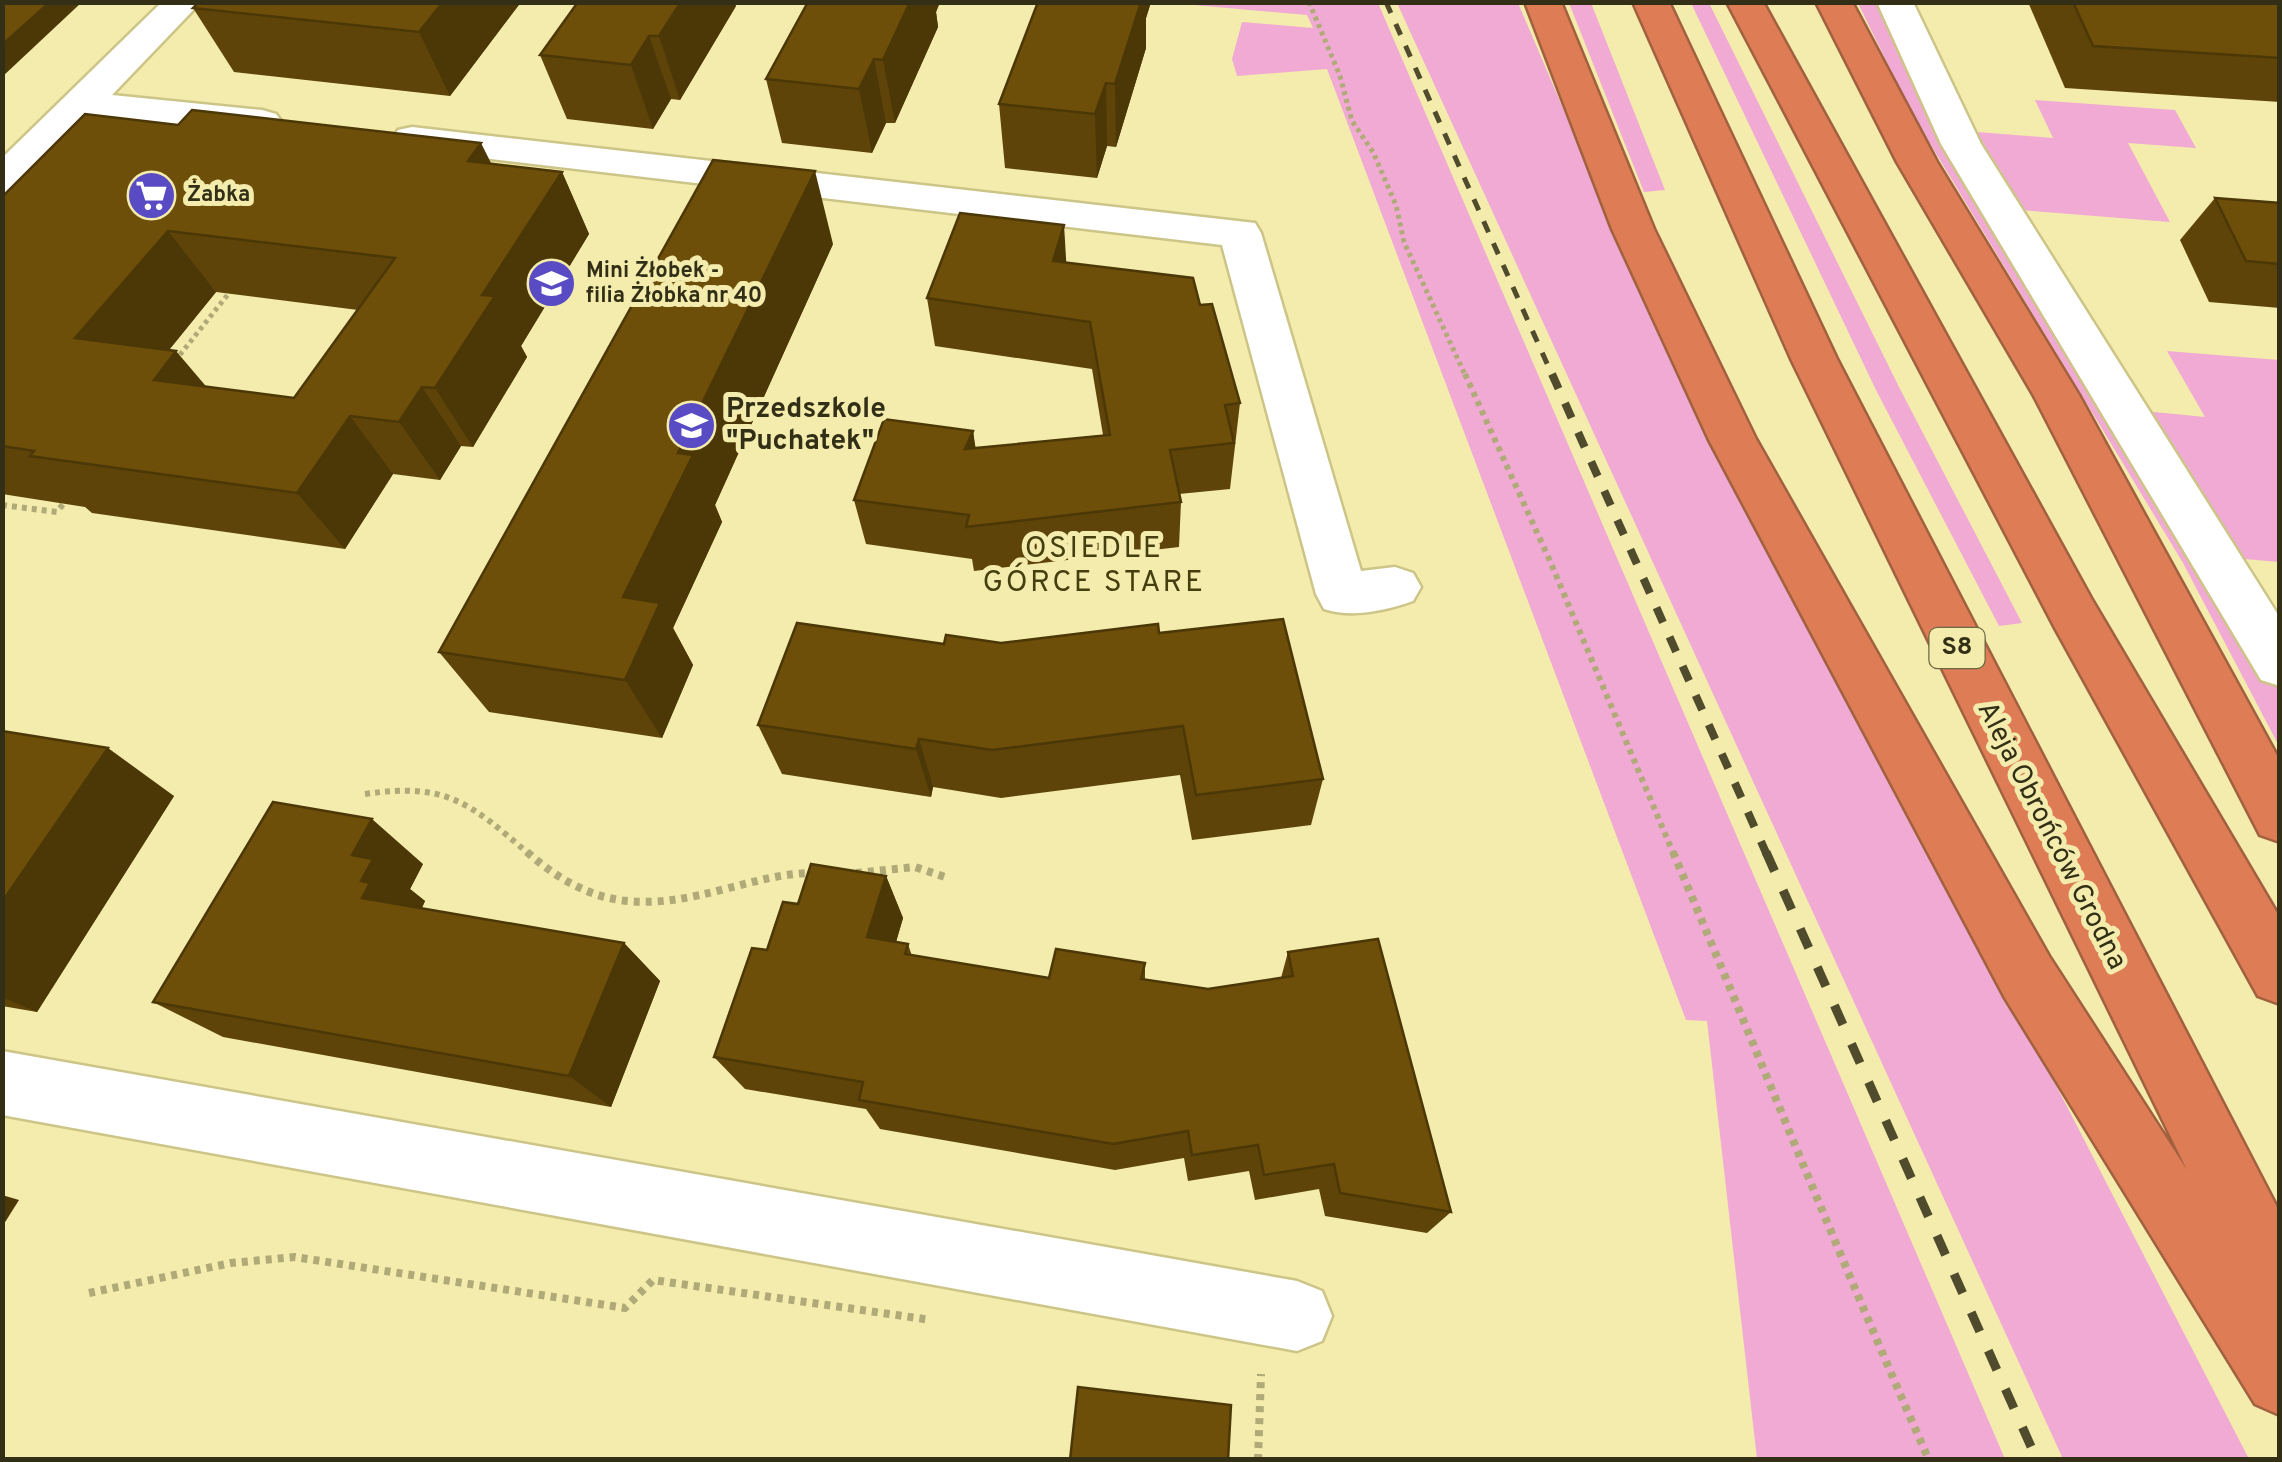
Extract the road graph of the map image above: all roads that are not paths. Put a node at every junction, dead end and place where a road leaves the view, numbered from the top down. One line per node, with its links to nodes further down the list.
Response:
1 (183, 2): 7 (street)
2 (1542, 2): 18 (highway)
3 (1651, 2): 16 (highway, Aleja Obrońców Grodna / S8)
4 (1744, 2): 14 (highway)
5 (1834, 2): 13 (highway)
6 (1895, 2): 12 (street)
7 (81, 103): 8 (street); 10 (street)
8 (296, 126)
9 (373, 135): 11 (street)
10 (2, 182)
11 (1394, 587)
12 (2280, 664)
13 (2280, 816)
14 (2280, 975)
15 (2, 1083): 17 (street)
16 (2280, 1286)
17 (1297, 1316)
18 (2280, 1379)

